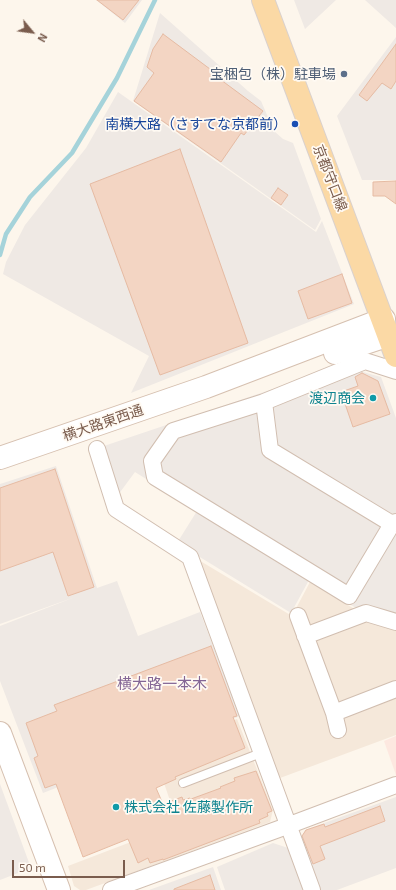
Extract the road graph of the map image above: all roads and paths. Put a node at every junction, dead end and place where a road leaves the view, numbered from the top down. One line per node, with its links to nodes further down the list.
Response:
1 (263, 0): 2 (main road, 京都守口線)
2 (386, 327): 3 (main road, 京都守口線); 7 (street, 横大路東西通)
3 (396, 356)
4 (396, 371): 5 (street)
5 (264, 402): 8 (street); 8 (street)
6 (97, 449): 16 (street)
7 (0, 458)
8 (394, 523)
9 (298, 616): 11 (street)
10 (396, 622): 11 (street)
11 (305, 636): 13 (street)
12 (396, 689): 13 (street)
13 (334, 713): 14 (street)
14 (338, 730)
15 (0, 733): 20 (street)
16 (261, 753): 17 (lane); 19 (street)
17 (183, 784)
18 (396, 785): 19 (street)
19 (288, 826): 21 (street); 22 (street)
20 (59, 890)
21 (111, 890)
22 (312, 890)

